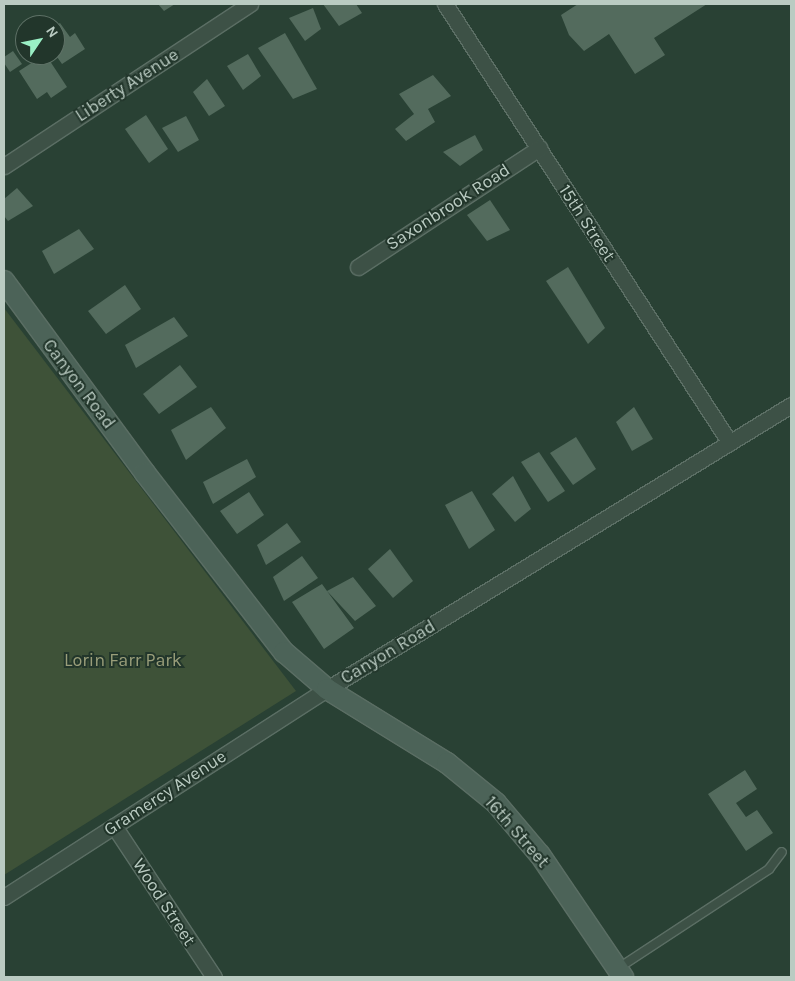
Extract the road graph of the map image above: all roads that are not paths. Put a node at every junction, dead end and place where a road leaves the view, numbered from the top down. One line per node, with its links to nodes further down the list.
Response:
1 (250, 4): 4 (street, Liberty Avenue)
2 (445, 4): 3 (street, 15th Street)
3 (539, 148): 5 (street, Saxonbrook Road); 8 (street, 15th Street)
4 (4, 166)
5 (358, 266)
6 (4, 281): 9 (street, Canyon Road)
7 (791, 405): 8 (street, Canyon Road)
8 (730, 443): 9 (street, Canyon Road)
9 (327, 689): 10 (street, Gramercy Avenue); 13 (street, 16th Street)
10 (114, 826): 12 (street, Gramercy Avenue); 14 (street, Wood Street)
11 (782, 852): 13 (lane)
12 (4, 897)
13 (620, 973)
14 (214, 977)

